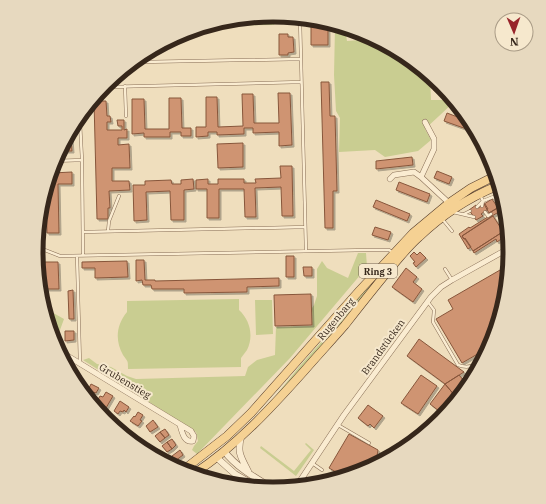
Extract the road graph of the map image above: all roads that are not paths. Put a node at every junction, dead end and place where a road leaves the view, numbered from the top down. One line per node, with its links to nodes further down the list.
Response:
1 (300, 24): 2 (lane)
2 (301, 59): 3 (lane); 4 (lane)
3 (144, 62)
4 (302, 82): 5 (lane); 27 (lane)
5 (125, 86): 6 (lane); 7 (lane)
6 (113, 87)
7 (126, 116)
8 (424, 122): 12 (street)
9 (80, 127): 10 (lane)
10 (82, 160): 11 (lane); 30 (lane)
11 (62, 161)
12 (421, 177): 14 (street); 21 (street)
13 (491, 178): 21 (main road, Rugenbarg / Ring 3)
14 (390, 179)
15 (494, 187): 16 (main road, Rugenbarg / Ring 3)
16 (480, 193): 18 (lane); 21 (main road, Rugenbarg / Ring 3)
17 (119, 196): 28 (lane)
18 (483, 201): 19 (lane); 20 (lane); 22 (lane)
19 (497, 201)
20 (482, 206)
21 (449, 207): 25 (lane); 26 (main road, Rugenbarg / Ring 3); 34 (main road, Rugenbarg / Ring 3)
22 (477, 207)
23 (485, 212): 24 (lane)
24 (491, 214)
25 (471, 215)
26 (441, 218): 29 (lane); 46 (main road, Rugenbarg / Ring 3)
27 (305, 226): 28 (lane); 32 (lane)
28 (108, 231): 30 (lane)
29 (452, 231)
30 (83, 232): 36 (lane)
31 (43, 249): 35 (lane)
32 (306, 251): 34 (lane); 36 (lane)
33 (503, 252): 38 (street, Brandstücken)
34 (394, 253): 45 (main road, Rugenbarg / Ring 3)
35 (77, 256): 36 (lane); 41 (lane)
36 (83, 256)
37 (445, 269): 38 (lane)
38 (452, 280): 39 (street, Brandstücken)
39 (428, 301): 42 (lane); 43 (street, Brandstücken)
40 (69, 357): 41 (street, Grubenstieg)
41 (80, 364): 44 (street, Grubenstieg)
42 (472, 367)
43 (338, 424): 47 (lane); 50 (street, Brandstücken)
44 (180, 425)
45 (227, 436): 48 (main road, Rugenbarg / Ring 3); 49 (main road)
46 (241, 436): 49 (main road, Rugenbarg / Ring 3); 54 (street)
47 (369, 444)
48 (207, 452): 49 (main road); 51 (main road, Rugenbarg / Ring 3)
49 (219, 453): 52 (main road, Rugenbarg / Ring 3); 54 (street); 55 (street)
50 (312, 463): 53 (lane); 56 (street, Brandstücken)
51 (189, 466)
52 (199, 470)
53 (322, 470)
54 (249, 473): 57 (street)
55 (246, 480)
56 (300, 480)
57 (263, 482)

